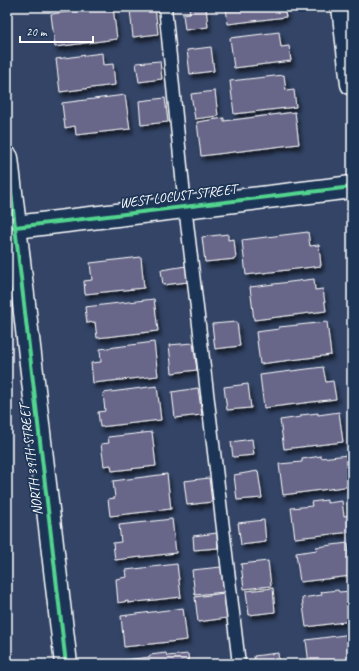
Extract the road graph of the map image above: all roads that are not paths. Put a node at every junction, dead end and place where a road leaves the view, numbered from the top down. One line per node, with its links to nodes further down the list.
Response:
1 (165, 7): 6 (lane)
2 (343, 7): 3 (street)
3 (352, 84)
4 (7, 158): 7 (street, NORTH 39TH STREET)
5 (352, 187): 6 (street, WEST LOCUST STREET)
6 (185, 206): 7 (street, WEST LOCUST STREET); 9 (lane)
7 (11, 227): 8 (street, NORTH 39TH STREET)
8 (66, 664)
9 (239, 664)

